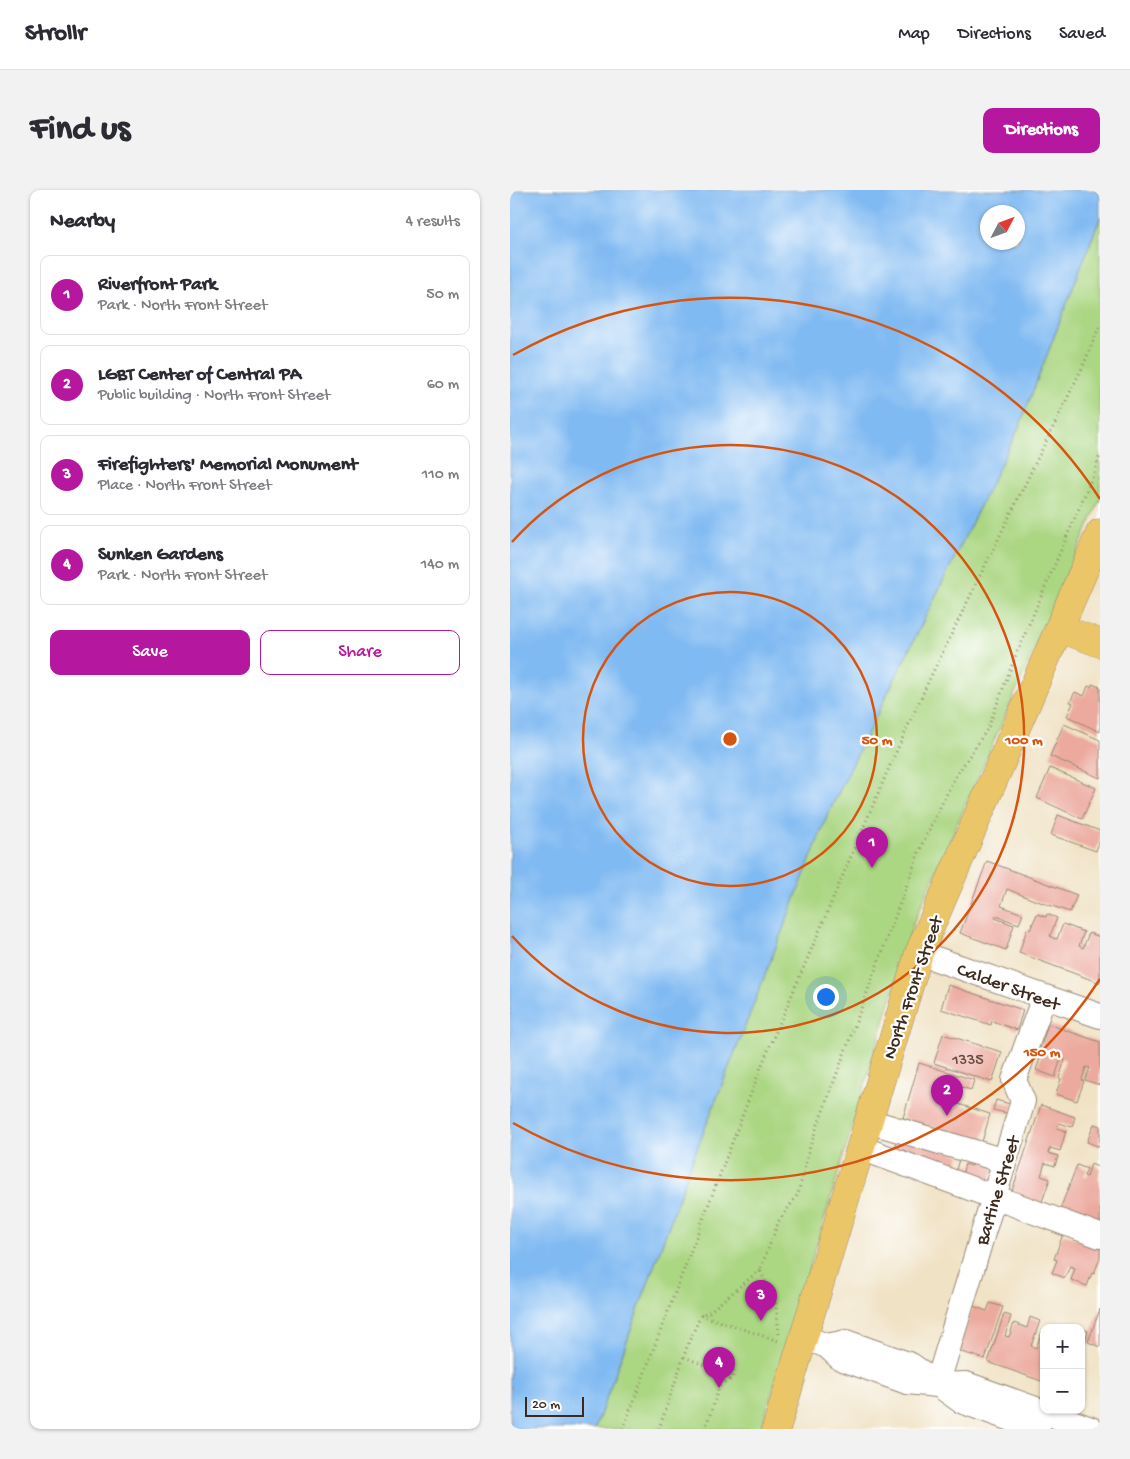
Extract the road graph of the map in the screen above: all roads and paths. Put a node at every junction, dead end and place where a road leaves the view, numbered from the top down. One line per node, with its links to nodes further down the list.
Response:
1 (1100, 325): 22 (path)
2 (1099, 537): 3 (main road, North Front Street)
3 (1059, 628): 4 (main road); 5 (main road, North Front Street)
4 (1100, 643)
5 (919, 953): 6 (street, Calder Street); 8 (main road, North Front Street)
6 (1044, 997): 7 (street, Calder Street); 10 (street, Bartine Street)
7 (1100, 1016)
8 (868, 1121): 9 (main road, North Front Street); 10 (street)
9 (860, 1148): 11 (street); 15 (main road, North Front Street)
10 (1005, 1161): 11 (street, Bartine Street)
11 (995, 1196): 12 (street); 21 (street, Bartine Street)
12 (1100, 1236)
13 (760, 1270): 14 (path)
14 (701, 1316): 15 (path); 17 (path)
15 (803, 1341): 21 (street); 25 (main road, North Front Street)
16 (730, 1355): 18 (path)
17 (684, 1357): 19 (path); 23 (path)
18 (728, 1362): 19 (path); 20 (path)
19 (714, 1369): 20 (path)
20 (721, 1382): 24 (path)
21 (937, 1384): 26 (street); 27 (street)
22 (623, 1429)
23 (659, 1429)
24 (705, 1429)
25 (776, 1429)
26 (1038, 1429)
27 (1091, 1429)

